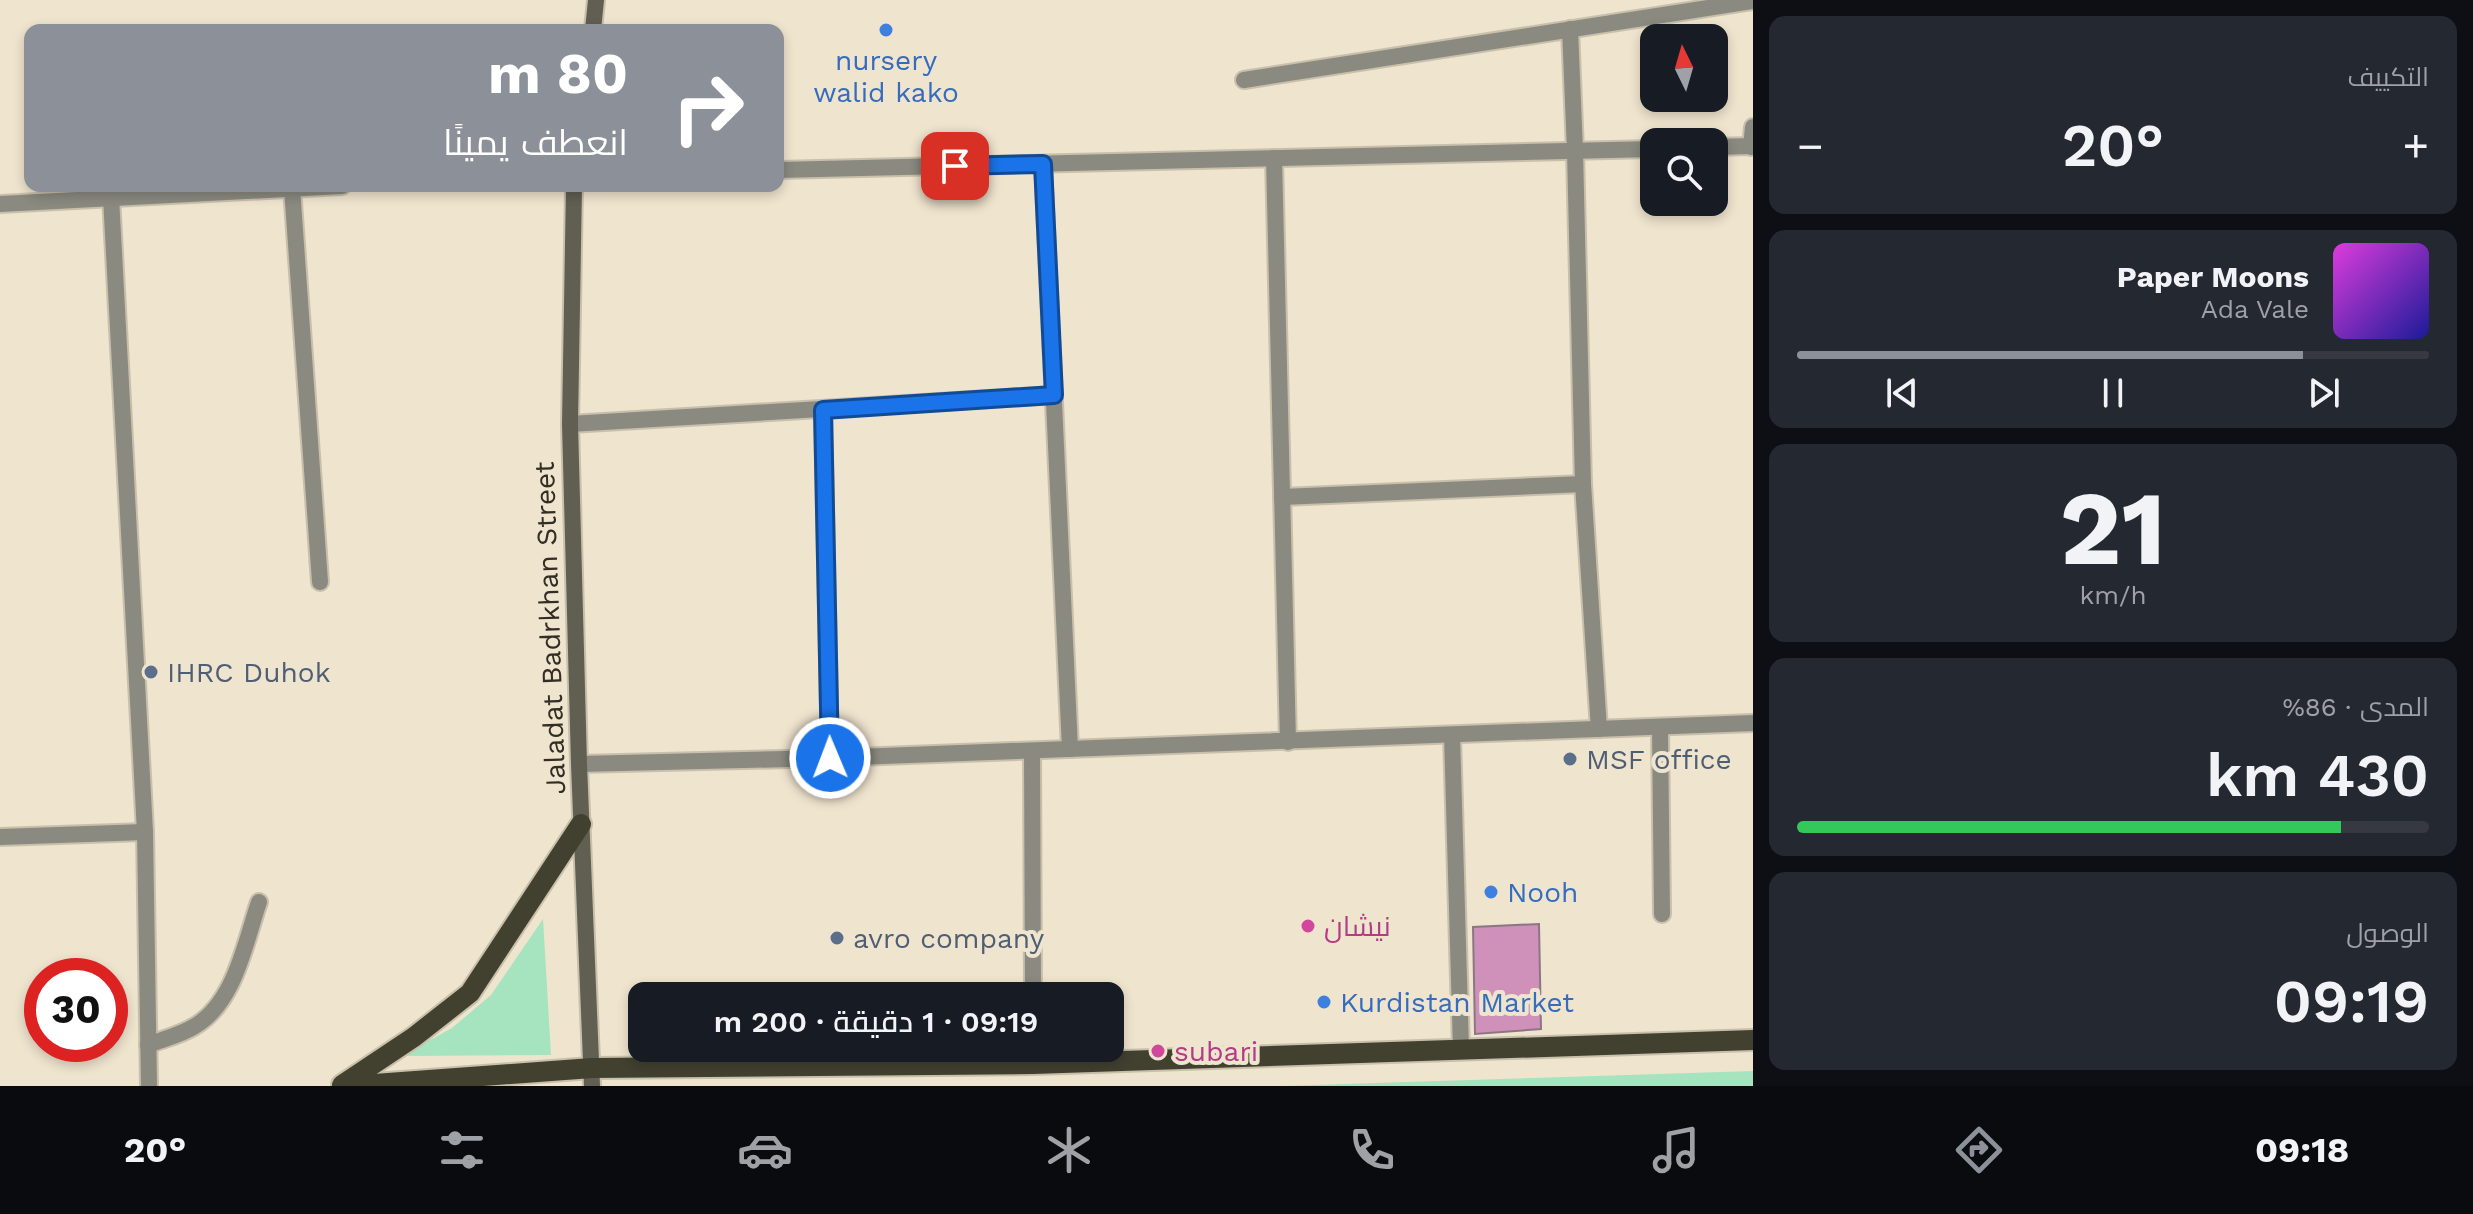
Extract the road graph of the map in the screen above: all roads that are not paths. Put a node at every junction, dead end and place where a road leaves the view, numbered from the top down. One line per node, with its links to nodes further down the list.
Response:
1 (596, 0): 3 (street)
2 (1753, 1): 4 (street)
3 (594, 24)
4 (1570, 29): 5 (street); 10 (street)
5 (1244, 80)
6 (1753, 127): 7 (street)
7 (1752, 146): 8 (street)
8 (1728, 147)
9 (1640, 149): 10 (street)
10 (1575, 151): 11 (street); 22 (street)
11 (1274, 158): 12 (street); 23 (street)
12 (1043, 164): 13 (street); 19 (street)
13 (784, 170)
14 (212, 192): 17 (street)
15 (292, 192): 24 (street)
16 (574, 192): 21 (street, Jaladat Badrkhan Street)
17 (111, 197): 18 (street); 35 (street)
18 (0, 204)
19 (1054, 395): 20 (street); 30 (street)
20 (823, 410): 21 (street); 32 (street)
21 (570, 424): 33 (street, Jaladat Badrkhan Street)
22 (1583, 484): 23 (street); 27 (street)
23 (1282, 497): 29 (street)
24 (320, 582)
25 (1753, 723): 26 (street)
26 (1660, 727): 27 (street); 38 (street)
27 (1599, 729): 28 (street)
28 (1452, 735): 29 (street); 42 (street)
29 (1288, 742): 30 (street)
30 (1070, 749): 31 (street)
31 (1032, 751): 32 (street); 39 (street)
32 (830, 758): 33 (street)
33 (579, 764): 34 (street, Jaladat Badrkhan Street)
34 (581, 824): 45 (street, Jaladat Badrkhan Street); 47 (main road)
35 (145, 832): 36 (street); 41 (street)
36 (0, 837)
37 (259, 902): 41 (street)
38 (1662, 914)
39 (1033, 982)
40 (1753, 1040): 42 (main road)
41 (148, 1045): 46 (street)
42 (1461, 1049): 43 (main road)
43 (1124, 1055)
44 (907, 1062): 45 (main road)
45 (592, 1077): 48 (main road)
46 (149, 1086)
47 (340, 1086)
48 (347, 1086)

